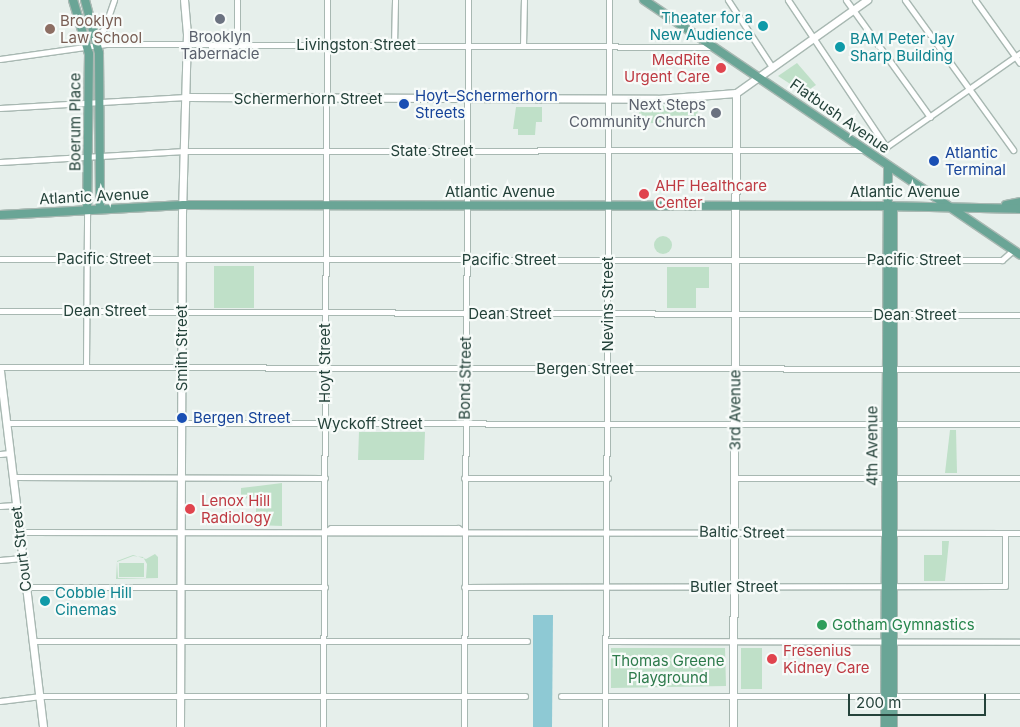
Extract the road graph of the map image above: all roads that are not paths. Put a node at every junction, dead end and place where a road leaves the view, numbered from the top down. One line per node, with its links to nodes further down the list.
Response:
1 (73, 0): 28 (main road, Boerum Place)
2 (85, 0): 20 (main road, Boerum Place)
3 (114, 0): 20 (street)
4 (184, 0): 21 (main road, Smith Street)
5 (237, 0): 25 (street)
6 (327, 0): 22 (street, Hoyt Street)
7 (395, 0): 23 (street)
8 (468, 0): 26 (street, Bond Street)
9 (524, 0): 27 (street)
10 (609, 0): 24 (street, Nevins Street)
11 (644, 0): 29 (main road, Flatbush Avenue)
12 (728, 0): 33 (street)
13 (788, 0): 19 (street)
14 (846, 0): 18 (street)
15 (867, 0): 18 (main road)
16 (906, 0): 35 (street)
17 (975, 0): 30 (street)
18 (853, 9): 19 (main road); 44 (street)
19 (813, 38): 33 (main road); 44 (street)
20 (97, 41): 21 (street, Livingston Street); 28 (street, Livingston Street); 41 (main road, Boerum Place)
21 (186, 45): 25 (street, Livingston Street); 37 (main road, Smith Street)
22 (327, 45): 23 (street, Livingston Street); 25 (street, Livingston Street); 38 (street, Hoyt Street)
23 (394, 45): 26 (street, Livingston Street)
24 (609, 45): 27 (street, Livingston Street); 29 (street, Livingston Street); 40 (street, Nevins Street)
25 (237, 46)
26 (468, 46): 27 (street, Livingston Street); 39 (street, Bond Street)
27 (523, 46)
28 (88, 47): 31 (street, Livingston Street); 42 (main road, Boerum Place)
29 (713, 47): 34 (main road, Flatbush Avenue)
30 (1018, 55): 32 (street); 35 (street)
31 (0, 59)
32 (1020, 63)
33 (772, 67): 34 (main road)
34 (758, 78): 36 (main road); 45 (main road, Flatbush Avenue)
35 (970, 89): 44 (street); 46 (street)
36 (736, 93): 40 (main road, Schermerhorn Street); 51 (main road, 3rd Avenue)
37 (186, 97): 38 (main road, Schermerhorn Street); 41 (street, Schermerhorn Street); 47 (main road, Smith Street)
38 (326, 99): 39 (main road, Schermerhorn Street); 48 (street, Hoyt Street)
39 (468, 99): 40 (main road, Schermerhorn Street); 49 (street, Bond Street)
40 (609, 99): 50 (street, Nevins Street)
41 (99, 101): 42 (street, Schermerhorn Street); 52 (main road, Boerum Place)
42 (88, 102): 43 (street, Schermerhorn Street); 53 (main road, Boerum Place)
43 (0, 108)
44 (930, 117)
45 (864, 150): 51 (street, State Street); 55 (main road, Flatbush Avenue)
46 (1013, 150)
47 (185, 151): 48 (street, State Street); 52 (street, State Street); 57 (main road, Smith Street)
48 (326, 151): 49 (street, State Street); 58 (street, Hoyt Street)
49 (467, 151): 50 (street, State Street); 59 (street, Bond Street)
50 (608, 151): 51 (street, State Street); 60 (street, Nevins Street)
51 (736, 151): 61 (main road, 3rd Avenue)
52 (100, 155): 53 (street, State Street); 66 (main road, Boerum Place)
53 (89, 156): 54 (street, State Street); 65 (main road, Boerum Place)
54 (0, 162)
55 (888, 166): 62 (main road, 4th Avenue); 63 (main road, Flatbush Avenue)
56 (1020, 202): 64 (main road, Atlantic Avenue)
57 (184, 205): 58 (main road, Atlantic Avenue); 66 (main road, Atlantic Avenue); 72 (main road, Smith Street)
58 (325, 205): 59 (main road, Atlantic Avenue); 73 (street, Hoyt Street)
59 (467, 205): 60 (main road, Atlantic Avenue); 74 (street, Bond Street)
60 (608, 206): 61 (main road, Atlantic Avenue); 75 (street, Nevins Street)
61 (736, 206): 62 (main road, Atlantic Avenue); 76 (main road, 3rd Avenue)
62 (890, 206): 63 (main road, Atlantic Avenue); 77 (main road, 4th Avenue)
63 (946, 206): 64 (main road, Atlantic Avenue); 69 (main road, Flatbush Avenue)
64 (999, 206): 67 (main road, Atlantic Avenue)
65 (88, 209): 66 (main road, Atlantic Avenue); 68 (main road, Atlantic Avenue); 70 (street, Boerum Place)
66 (100, 209)
67 (1020, 209)
68 (0, 215)
69 (1017, 253): 77 (street, Pacific Street)
70 (86, 258): 71 (street, Pacific Street); 72 (street, Pacific Street); 79 (street, Boerum Place)
71 (0, 259)
72 (183, 259): 73 (street, Pacific Street); 80 (main road, Smith Street)
73 (325, 260): 74 (street, Pacific Street); 81 (street, Hoyt Street)
74 (466, 260): 75 (street, Pacific Street); 82 (street, Bond Street)
75 (608, 260): 76 (street, Pacific Street); 83 (street, Nevins Street)
76 (736, 260): 77 (street, Pacific Street); 84 (main road, 3rd Avenue)
77 (890, 260): 85 (main road, 4th Avenue)
78 (0, 311): 79 (street, Dean Street)
79 (86, 312): 80 (street, Dean Street); 88 (street, Boerum Place)
80 (183, 313): 81 (street, Dean Street); 89 (main road, Smith Street)
81 (325, 314): 82 (street, Dean Street); 90 (street, Hoyt Street)
82 (466, 314): 83 (street, Dean Street); 91 (street, Bond Street)
83 (608, 314): 84 (street, Dean Street); 92 (street, Nevins Street)
84 (735, 315): 85 (street, Dean Street); 93 (main road, 3rd Avenue)
85 (891, 315): 86 (street, Dean Street); 94 (main road, 4th Avenue)
86 (1020, 315)
87 (0, 366): 88 (street, Bergen Street)
88 (86, 367): 89 (street, Bergen Street)
89 (183, 368): 90 (street, Bergen Street); 98 (main road, Smith Street)
90 (325, 368): 91 (street, Bergen Street); 99 (street, Hoyt Street)
91 (466, 369): 92 (street, Bergen Street); 100 (street, Bond Street)
92 (608, 369): 93 (street, Bergen Street); 101 (street, Nevins Street)
93 (735, 369): 94 (street, Bergen Street); 102 (main road, 3rd Avenue)
94 (890, 369): 95 (street, Bergen Street); 103 (main road, 4th Avenue)
95 (1020, 369)
96 (0, 376): 97 (main road, Court Street)
97 (6, 423): 98 (street, Wyckoff Street); 105 (main road, Court Street)
98 (182, 423): 99 (street, Wyckoff Street); 108 (main road, Smith Street)
99 (325, 424): 100 (street, Wyckoff Street); 109 (street, Hoyt Street)
100 (465, 424): 101 (street, Wyckoff Street); 110 (street, Bond Street)
101 (608, 424): 102 (street, Wyckoff Street); 111 (street, Nevins Street)
102 (735, 424): 103 (street, Wyckoff Street); 112 (main road, 3rd Avenue)
103 (890, 424): 104 (street, Wyckoff Street); 113 (main road, 4th Avenue)
104 (1020, 424)
105 (10, 453): 106 (street); 107 (main road, Court Street)
106 (0, 454)
107 (13, 477): 108 (street); 115 (main road, Court Street)
108 (182, 478): 109 (street); 118 (main road, Smith Street)
109 (325, 478): 119 (street, Hoyt Street)
110 (464, 478): 111 (street); 120 (street, Bond Street)
111 (608, 478): 121 (street, Nevins Street)
112 (734, 478): 113 (street); 122 (main road, 3rd Avenue)
113 (890, 478): 114 (street); 123 (main road, 4th Avenue)
114 (1020, 478)
115 (16, 505): 116 (street); 117 (main road, Court Street)
116 (0, 506)
117 (19, 532): 118 (street, Baltic Street); 126 (main road, Court Street)
118 (181, 532): 119 (street, Baltic Street); 128 (main road, Smith Street)
119 (325, 532): 120 (street, Baltic Street); 131 (street, Hoyt Street)
120 (464, 532): 121 (street, Baltic Street); 129 (street, Bond Street)
121 (607, 532): 122 (street, Baltic Street); 132 (street, Nevins Street)
122 (734, 533): 123 (street, Baltic Street); 133 (main road, 3rd Avenue)
123 (890, 533): 124 (street, Baltic Street); 134 (main road, 4th Avenue)
124 (1005, 533): 125 (street, Baltic Street); 134 (street, Butler Street)
125 (1020, 533)
126 (22, 558): 127 (street); 130 (main road, Court Street)
127 (0, 560)
128 (181, 586): 130 (street); 131 (street); 137 (main road, Smith Street)
129 (464, 586): 132 (street, Butler Street); 138 (street, Bond Street)
130 (26, 587): 136 (main road, Court Street)
131 (325, 587): 135 (street, Hoyt Street)
132 (606, 587): 133 (street, Butler Street); 140 (street, Nevins Street)
133 (734, 587): 134 (street, Butler Street); 141 (main road, 3rd Avenue)
134 (889, 587): 142 (main road, 4th Avenue)
135 (324, 640): 137 (street); 138 (street); 145 (street, Hoyt Street)
136 (32, 641): 137 (street); 148 (main road, Court Street)
137 (181, 641): 144 (main road, Smith Street)
138 (464, 641): 139 (street); 149 (street, Bond Street)
139 (527, 641)
140 (606, 641): 141 (street); 152 (street, Nevins Street)
141 (734, 641): 142 (street); 146 (main road, 3rd Avenue)
142 (889, 641): 143 (street); 147 (main road, 4th Avenue)
143 (1020, 642)
144 (181, 695): 145 (street); 148 (street); 156 (main road, Smith Street)
145 (323, 695): 149 (street); 157 (street, Hoyt Street)
146 (733, 695): 147 (street); 152 (street); 160 (main road, 3rd Avenue)
147 (889, 695): 153 (street); 161 (main road, 4th Avenue); 162 (main road, 4th Avenue)
148 (39, 696): 154 (street); 155 (main road, Court Street)
149 (464, 696): 150 (street); 158 (street, Bond Street)
150 (525, 696)
151 (561, 696): 152 (street)
152 (606, 696): 159 (street, Nevins Street)
153 (1020, 696)
154 (0, 701)
155 (42, 727)
156 (180, 727)
157 (323, 727)
158 (464, 727)
159 (605, 727)
160 (733, 727)
161 (885, 727)
162 (893, 727)

